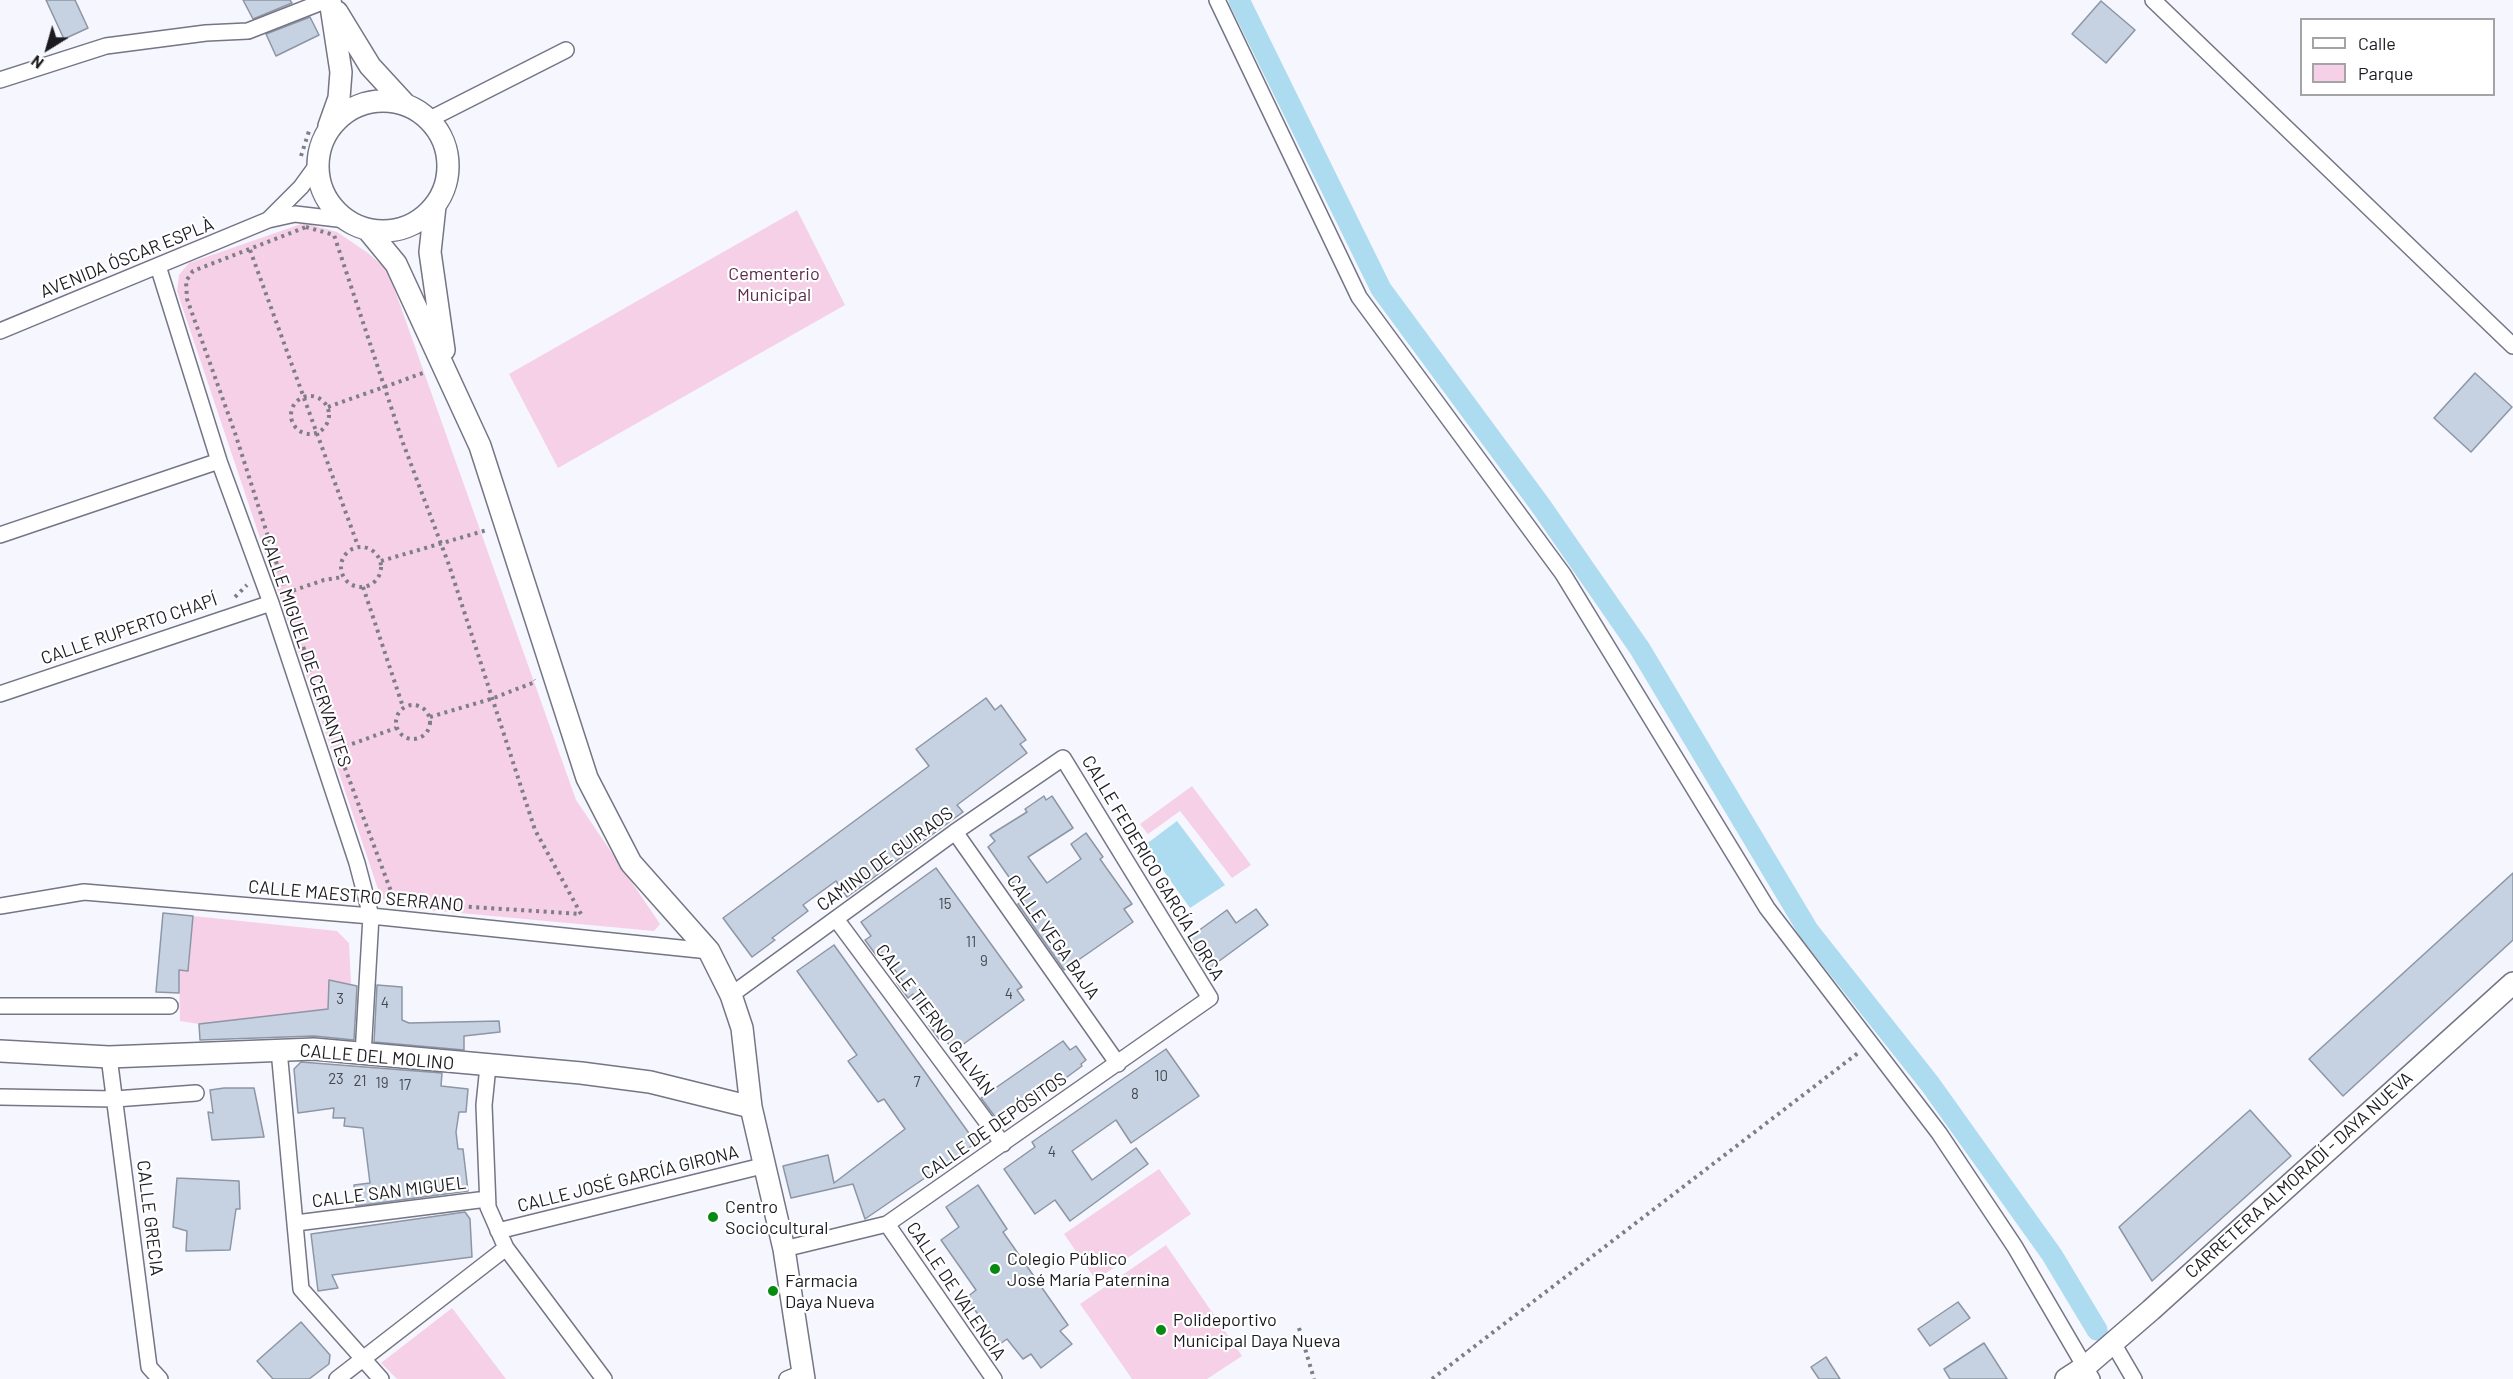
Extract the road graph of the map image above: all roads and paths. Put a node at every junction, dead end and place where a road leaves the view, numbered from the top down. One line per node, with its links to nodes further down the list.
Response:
1 (1217, 0): 54 (street)
2 (2153, 0): 18 (street)
3 (330, 1): 5 (street); 6 (street); 8 (street)
4 (566, 50): 7 (street)
5 (0, 80)
6 (404, 103): 7 (street); 8 (street)
7 (430, 120): 10 (street)
8 (320, 125): 9 (path); 9 (street)
9 (308, 164): 11 (street); 12 (street, AVENIDA ÓSCAR ESPLÀ)
10 (435, 206): 13 (street); 19 (street)
11 (346, 220): 12 (street, AVENIDA ÓSCAR ESPLÀ); 13 (street)
12 (263, 222): 14 (path); 16 (street, AVENIDA ÓSCAR ESPLÀ)
13 (368, 230): 19 (street)
14 (267, 243): 15 (path); 20 (path)
15 (250, 250): 21 (path); 34 (path)
16 (158, 266): 17 (street, AVENIDA ÓSCAR ESPLÀ); 24 (street, CALLE MIGUEL DE CERVANTES)
17 (0, 331)
18 (2513, 346)
19 (439, 371): 20 (path); 48 (street)
20 (385, 386): 22 (path); 29 (path)
21 (303, 396): 22 (path); 23 (path); 23 (path)
22 (328, 407): 23 (path)
23 (316, 433): 30 (path)
24 (219, 460): 27 (street); 35 (street, CALLE MIGUEL DE CERVANTES)
25 (484, 523): 26 (path)
26 (487, 530): 28 (path); 29 (path)
27 (0, 535)
28 (490, 541)
29 (440, 542): 31 (path); 38 (path)
30 (358, 546): 31 (path); 32 (path)
31 (381, 561): 33 (path)
32 (343, 577): 33 (path); 34 (path)
33 (363, 587): 39 (path)
34 (286, 593): 42 (path)
35 (271, 603): 37 (street, CALLE RUPERTO CHAPÍ); 46 (street, CALLE MIGUEL DE CERVANTES)
36 (531, 672): 38 (path)
37 (0, 694)
38 (490, 699): 40 (path); 42 (path)
39 (403, 707): 40 (path); 41 (path)
40 (430, 717): 41 (path)
41 (396, 728): 42 (path)
42 (338, 748)
43 (1064, 758): 44 (street, CAMINO DE GUIRAOS); 51 (street, CALLE FEDERICO GARCÍA LORCA)
44 (955, 832): 47 (street, CAMINO DE GUIRAOS); 59 (street, CALLE VEGA BAJA)
45 (0, 906): 46 (street, CALLE MAESTRO SERRANO)
46 (371, 916): 48 (street, CALLE MAESTRO SERRANO); 57 (street, CALLE MIGUEL DE CERVANTES)
47 (836, 919): 50 (street, CAMINO DE GUIRAOS); 65 (street, CALLE TIERNO GALVÁN)
48 (709, 951): 50 (street)
49 (2513, 983): 74 (street, CARRETERA ALMORADÍ - DAYA NUEVA)
50 (731, 995): 64 (street)
51 (1210, 998): 59 (street, CALLE DE DEPÓSITOS)
52 (0, 1006): 53 (street)
53 (170, 1006)
54 (1870, 1043): 76 (street); 84 (path)
55 (279, 1050): 57 (street, CALLE DEL MOLINO); 58 (street, CALLE DEL MOLINO); 68 (street)
56 (0, 1051): 58 (street, CALLE DEL MOLINO)
57 (363, 1055): 60 (street, CALLE DEL MOLINO)
58 (109, 1057): 63 (street, CALLE GRECIA)
59 (1118, 1064): 65 (street, CALLE DE DEPÓSITOS)
60 (488, 1066): 64 (street, CALLE DEL MOLINO); 67 (street)
61 (196, 1093): 63 (street)
62 (0, 1096): 63 (street)
63 (115, 1099): 78 (street, CALLE GRECIA)
64 (751, 1107): 66 (street)
65 (1003, 1144): 69 (street, CALLE DE DEPÓSITOS)
66 (766, 1165): 70 (street, CALLE JOSÉ GARCÍA GIRONA); 72 (street)
67 (487, 1199): 68 (street, CALLE SAN MIGUEL); 70 (street)
68 (296, 1223): 75 (street)
69 (887, 1224): 72 (street, CALLE DE DEPÓSITOS); 82 (street, CALLE DE VALENCIA)
70 (498, 1231): 71 (street)
71 (506, 1248): 75 (street); 81 (street)
72 (784, 1249): 77 (street)
73 (1299, 1328): 83 (path)
74 (2113, 1342): 76 (street, CARRETERA ALMORADÍ - DAYA NUEVA); 86 (street)
75 (364, 1360): 79 (street); 80 (street)
76 (2089, 1372): 85 (street, CARRETERA ALMORADÍ - DAYA NUEVA)
77 (798, 1377)
78 (160, 1379)
79 (337, 1379)
80 (381, 1379)
81 (604, 1379)
82 (994, 1379)
83 (1314, 1379)
84 (1432, 1379)
85 (2066, 1379)
86 (2134, 1379)

